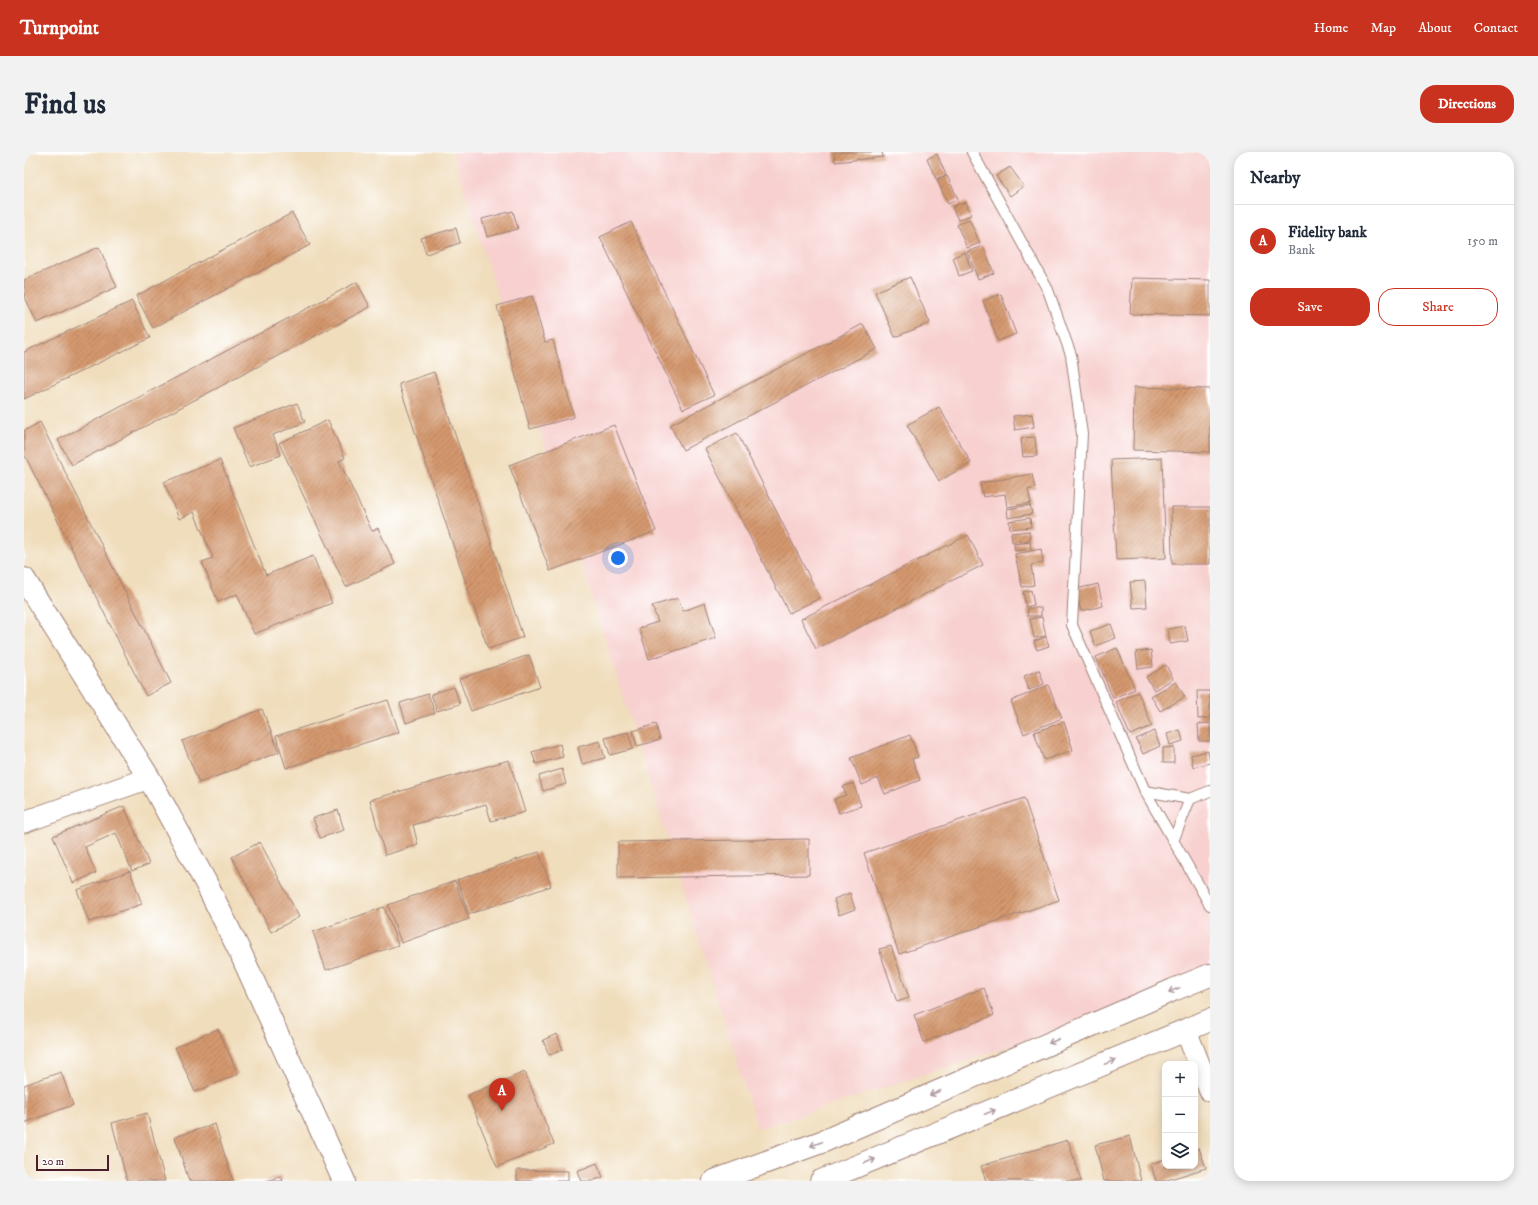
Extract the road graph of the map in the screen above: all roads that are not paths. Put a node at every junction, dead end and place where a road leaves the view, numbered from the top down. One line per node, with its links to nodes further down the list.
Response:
1 (972, 152): 5 (lane)
2 (24, 579): 3 (street)
3 (149, 778): 7 (street); 15 (street)
4 (1210, 791): 6 (lane)
5 (1145, 792): 6 (lane); 8 (lane)
6 (1190, 799): 8 (lane)
7 (24, 822)
8 (1173, 841): 9 (lane)
9 (1210, 906)
10 (1210, 975): 16 (street, one-way to 16)
11 (1210, 1020): 12 (street)
12 (1186, 1031): 13 (street); 14 (street, one-way to 12)
13 (1210, 1091)
14 (832, 1179)
15 (344, 1181)
16 (714, 1181)

